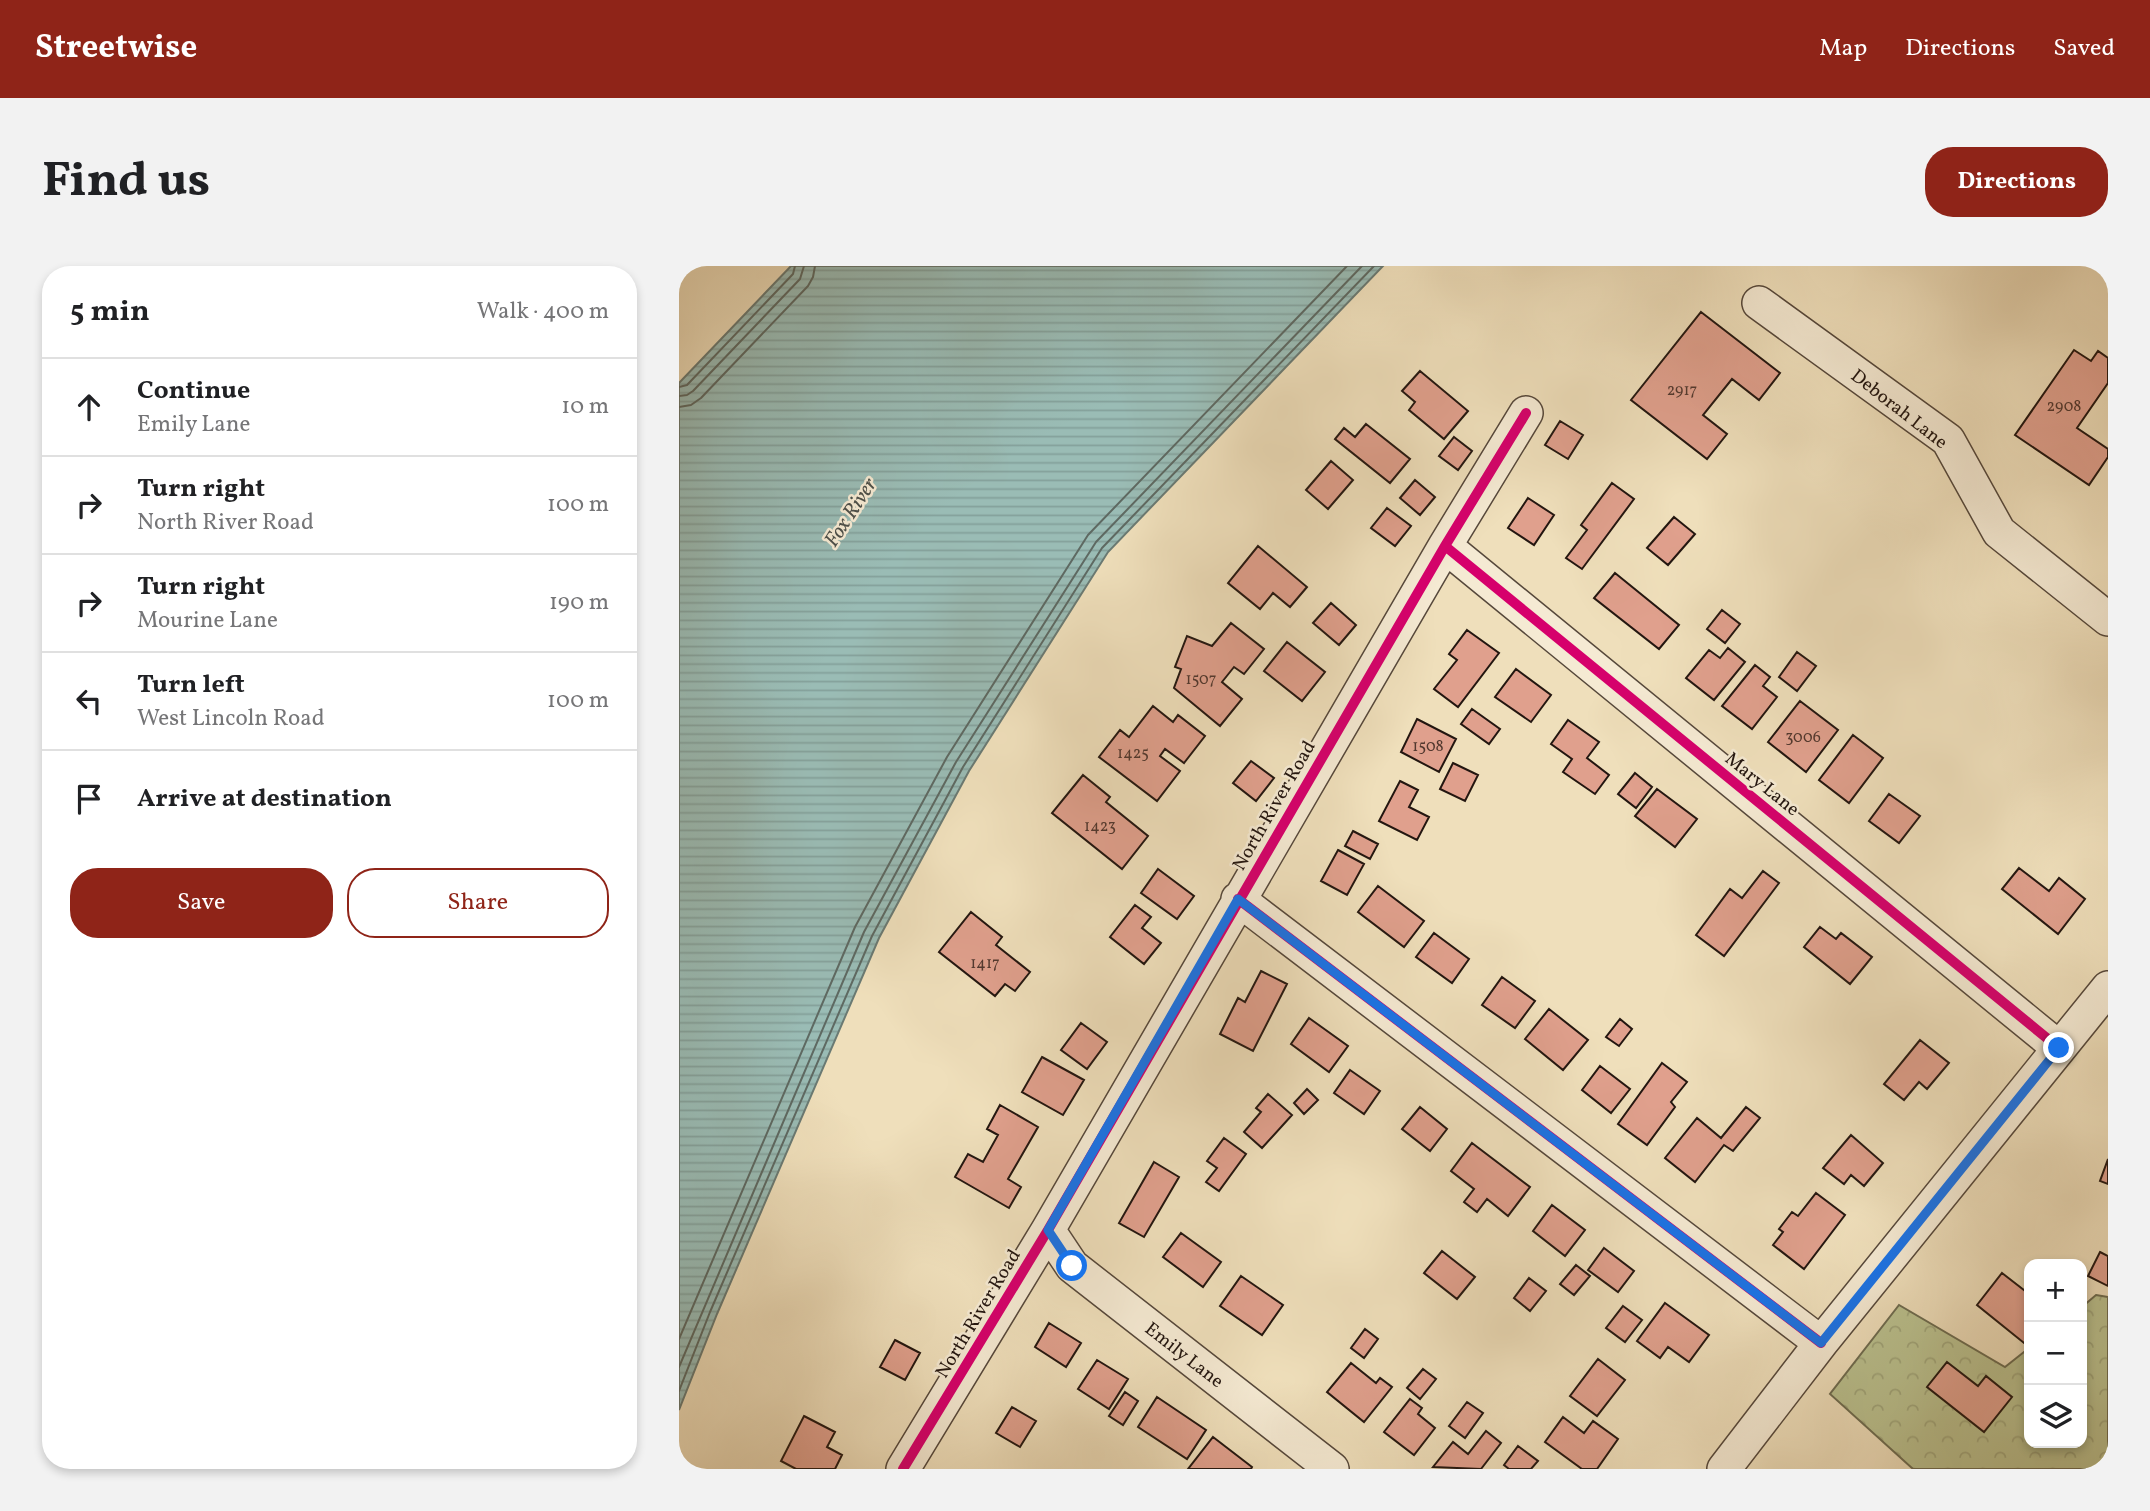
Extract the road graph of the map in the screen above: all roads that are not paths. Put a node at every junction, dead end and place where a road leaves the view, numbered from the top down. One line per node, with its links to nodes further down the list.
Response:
1 (1759, 303): 4 (street, Deborah Lane)
2 (1526, 413): 3 (street, North River Road)
3 (1445, 546): 5 (street, North River Road); 7 (street, Mary Lane)
4 (2108, 620)
5 (1238, 899): 8 (street, North River Road); 9 (street)
6 (2108, 988): 7 (street)
7 (2059, 1048): 9 (street)
8 (1048, 1230): 10 (street, North River Road); 11 (street, Emily Lane)
9 (1821, 1343): 12 (street)
10 (903, 1469)
11 (1332, 1469)
12 (1724, 1469)

